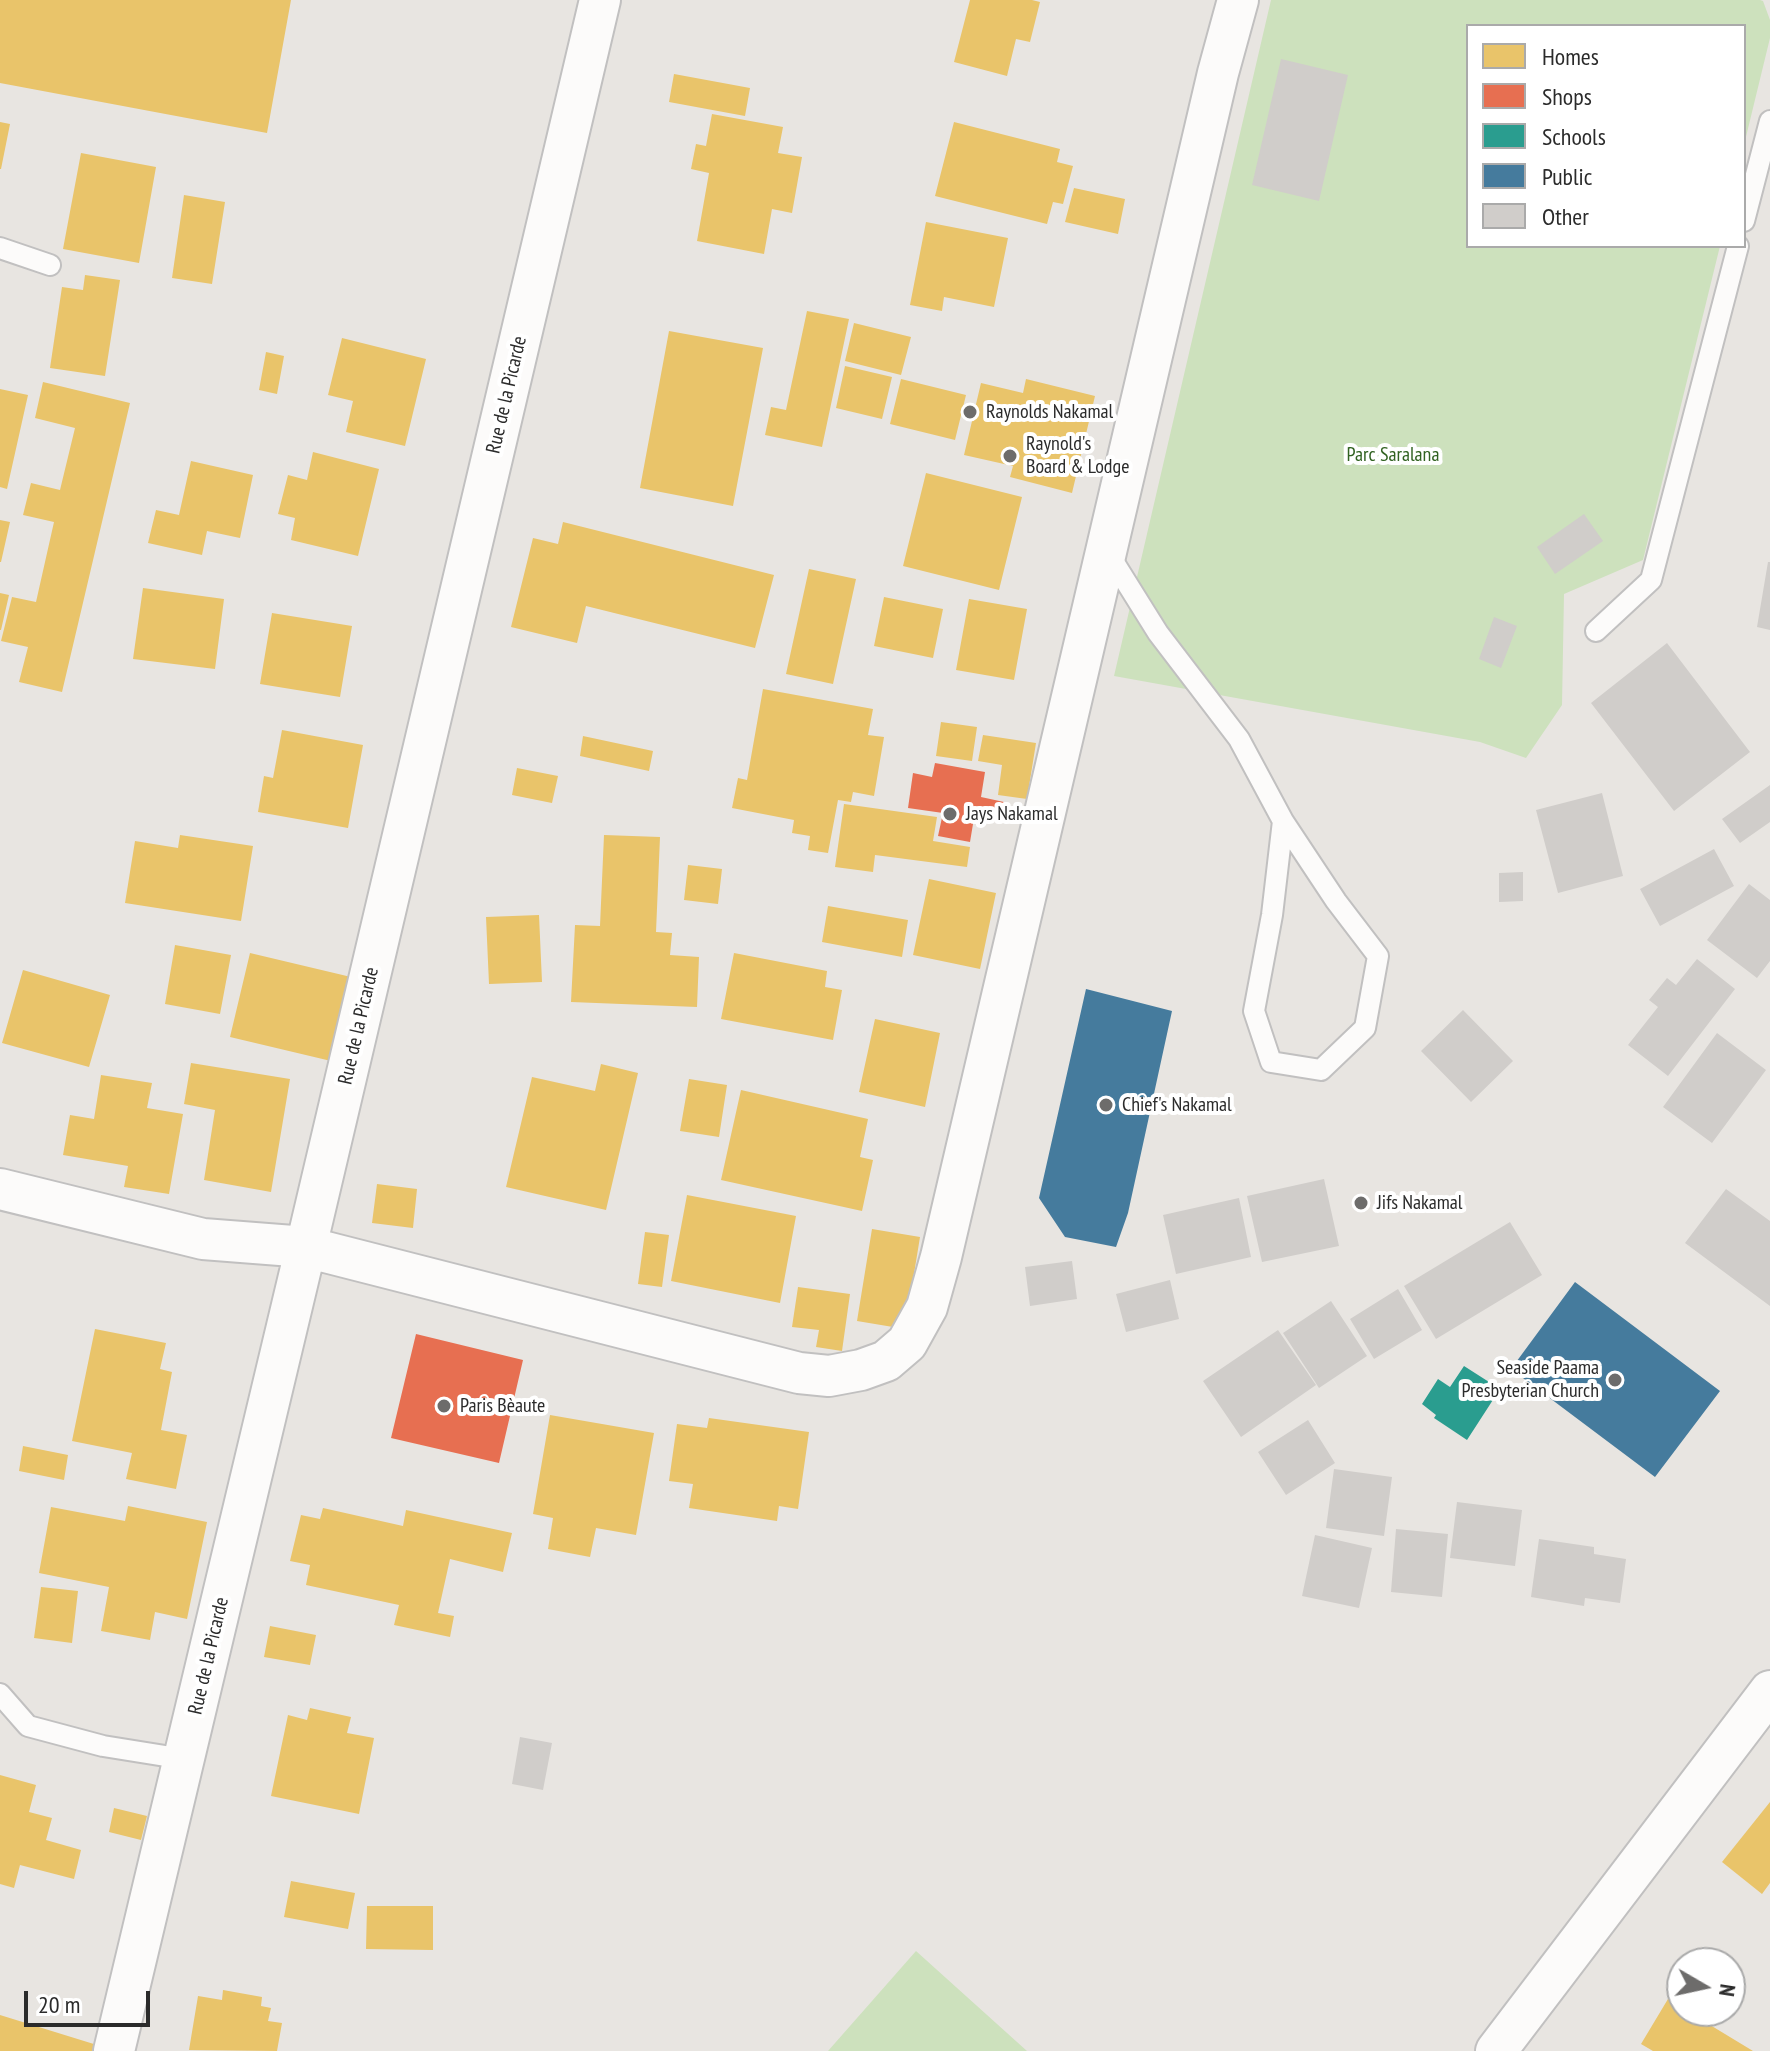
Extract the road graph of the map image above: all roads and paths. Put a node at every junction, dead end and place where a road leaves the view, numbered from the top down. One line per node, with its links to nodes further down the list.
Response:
1 (600, 0): 12 (street, Rue de la Picarde)
2 (1238, 0): 8 (street)
3 (1770, 121): 4 (lane)
4 (1746, 213)
5 (0, 248): 7 (lane)
6 (1737, 248): 9 (lane)
7 (50, 265)
8 (1106, 550): 10 (lane); 12 (street)
9 (1596, 631)
10 (1283, 821): 10 (lane)
11 (0, 1189): 12 (street)
12 (306, 1247): 15 (street, Rue de la Picarde)
13 (1770, 1691): 17 (street)
14 (0, 1694): 15 (lane)
15 (184, 1759): 16 (street, Rue de la Picarde)
16 (114, 2051)
17 (1496, 2051)

